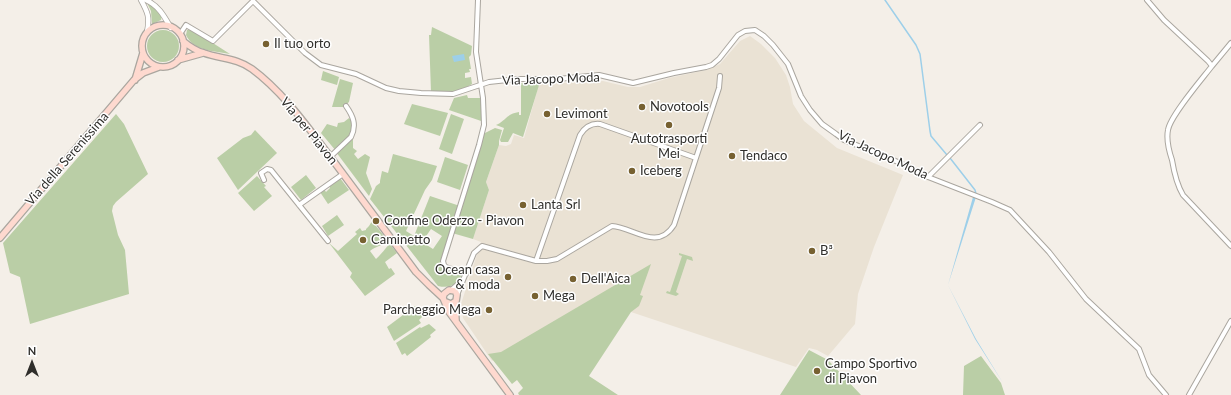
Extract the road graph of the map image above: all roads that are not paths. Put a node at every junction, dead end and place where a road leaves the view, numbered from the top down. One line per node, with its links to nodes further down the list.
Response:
1 (141, 0): 6 (street)
2 (146, 0): 5 (street)
3 (478, 0): 17 (street)
4 (1147, 0): 13 (street)
5 (171, 28): 6 (main road); 7 (main road)
6 (147, 32): 10 (main road)
7 (180, 34): 8 (main road); 17 (street, Via Jacopo Moda)
8 (183, 41): 11 (main road, Via per Piavon); 12 (main road)
9 (1231, 43): 13 (street)
10 (143, 53): 14 (main road); 16 (main road)
11 (203, 53): 12 (main road, Via per Piavon); 20 (main road, Via per Piavon)
12 (178, 60): 14 (main road)
13 (1212, 66): 28 (street)
14 (159, 67): 16 (main road)
15 (720, 76): 21 (street)
16 (134, 80): 26 (main road, Via della Serenissima)
17 (481, 84): 23 (street, Via Jacopo Moda); 30 (street)
18 (346, 106): 20 (street)
19 (980, 125): 23 (street)
20 (330, 157): 22 (main road, Via per Piavon)
21 (696, 158): 29 (street); 29 (street)
22 (343, 174): 25 (street); 34 (main road, Via per Piavon)
23 (928, 177): 39 (street, Via Jacopo Moda)
24 (264, 180): 25 (street)
25 (299, 206): 27 (street)
26 (0, 238)
27 (328, 241)
28 (1231, 246)
29 (536, 260): 30 (street)
30 (466, 274): 31 (street)
31 (463, 280): 32 (street); 33 (street)
32 (451, 290): 33 (main road); 34 (main road)
33 (457, 295): 35 (main road)
34 (445, 298): 35 (main road); 36 (main road)
35 (455, 302): 36 (main road)
36 (456, 321): 38 (main road)
37 (1231, 321): 40 (street)
38 (510, 395)
39 (1166, 395)
40 (1189, 395)

